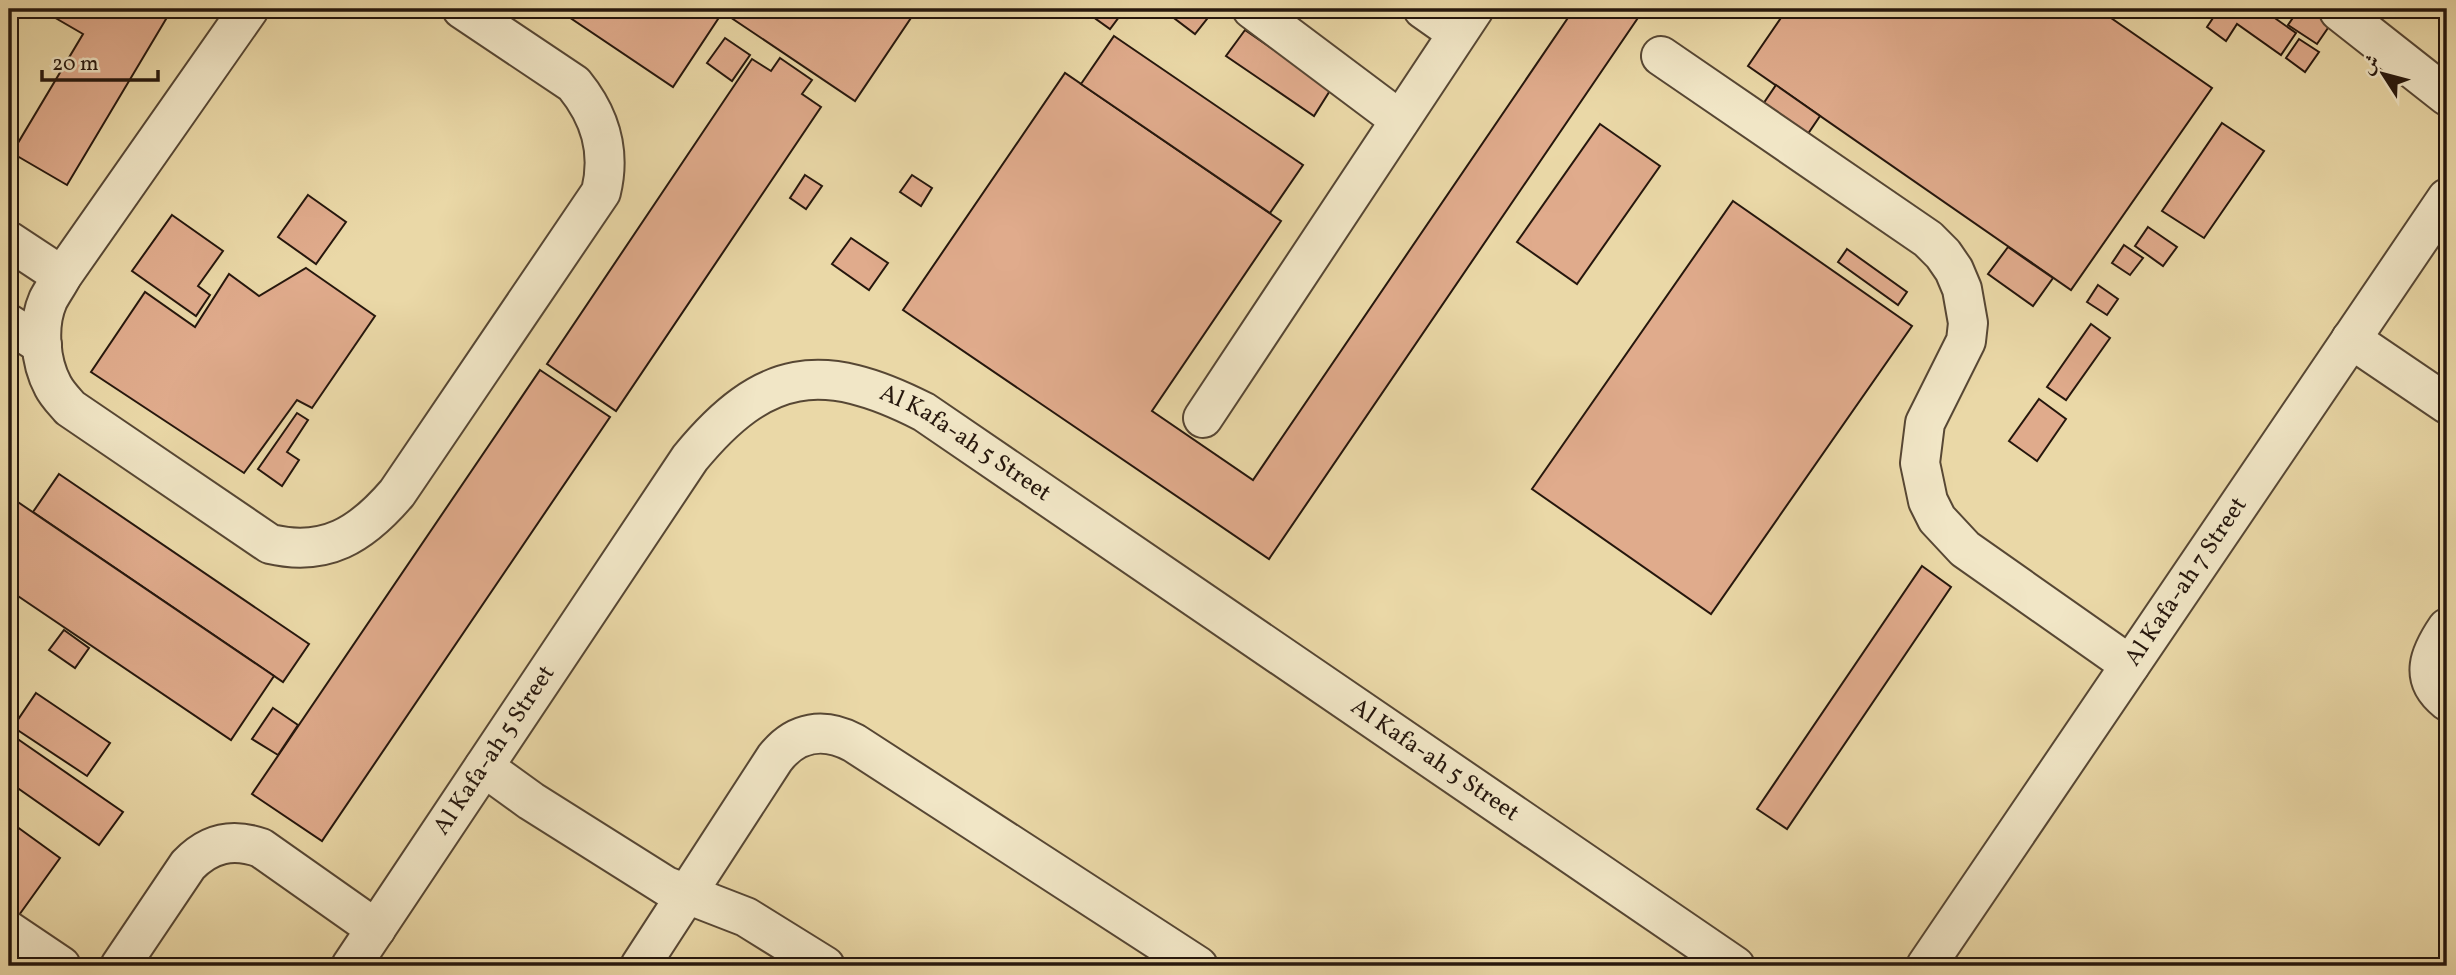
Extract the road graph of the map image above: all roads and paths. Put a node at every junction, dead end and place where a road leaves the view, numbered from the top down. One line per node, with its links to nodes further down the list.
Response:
1 (249, 9): 12 (street)
2 (462, 9): 15 (street)
3 (1252, 9): 9 (street)
4 (1423, 9): 6 (street)
5 (2339, 11): 8 (street)
6 (1466, 21): 9 (street)
7 (1661, 56): 19 (street)
8 (2447, 96)
9 (1400, 120): 17 (street)
10 (2447, 198): 14 (street, Al Kafa-ah 7 Street)
11 (9, 242): 12 (street)
12 (62, 276): 15 (street)
13 (9, 324): 15 (street)
14 (2351, 340): 16 (street); 19 (street, Al Kafa-ah 7 Street)
15 (42, 345)
16 (2447, 404)
17 (1203, 418)
18 (2447, 628): 20 (street)
19 (2130, 665): 32 (street, Al Kafa-ah 7 Street)
20 (2447, 701)
21 (484, 767): 22 (street); 23 (street, Al Kafa-ah 5 Street); 31 (street, Al Kafa-ah 5 Street)
22 (687, 894): 28 (street); 29 (street); 30 (street)
23 (376, 929): 26 (street); 27 (street, Al Kafa-ah 5 Street)
24 (9, 931): 25 (street)
25 (61, 966)
26 (120, 966)
27 (351, 966)
28 (640, 966)
29 (825, 966)
30 (1198, 966)
31 (1735, 966)
32 (1926, 966)

